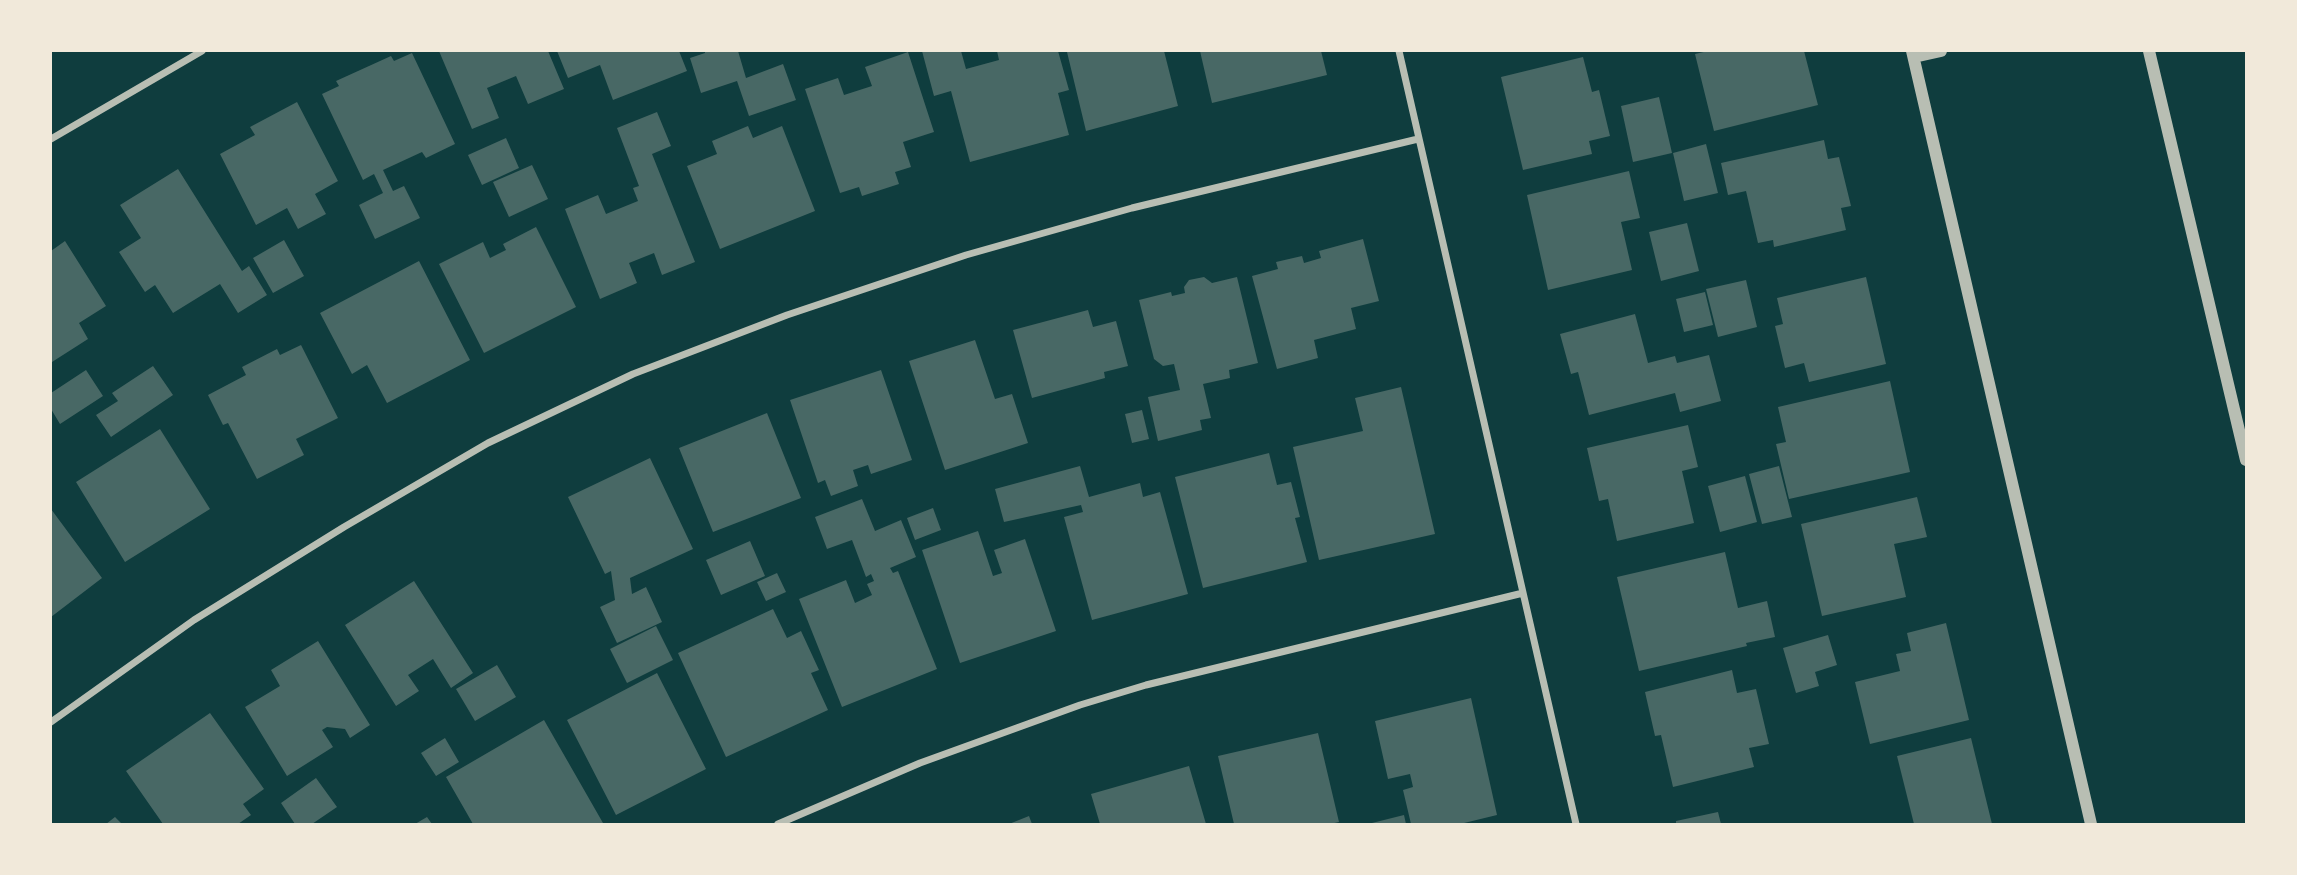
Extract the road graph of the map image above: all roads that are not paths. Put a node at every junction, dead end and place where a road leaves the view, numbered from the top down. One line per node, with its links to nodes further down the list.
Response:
1 (202, 51): 6 (street)
2 (1399, 51): 7 (street)
3 (1941, 51): 5 (street)
4 (2149, 51): 8 (street)
5 (1913, 54): 13 (street)
6 (51, 139)
7 (1418, 139): 9 (street); 10 (street)
8 (2246, 460)
9 (1522, 593): 11 (street); 12 (street)
10 (51, 722)
11 (778, 824)
12 (1576, 824)
13 (2091, 824)

